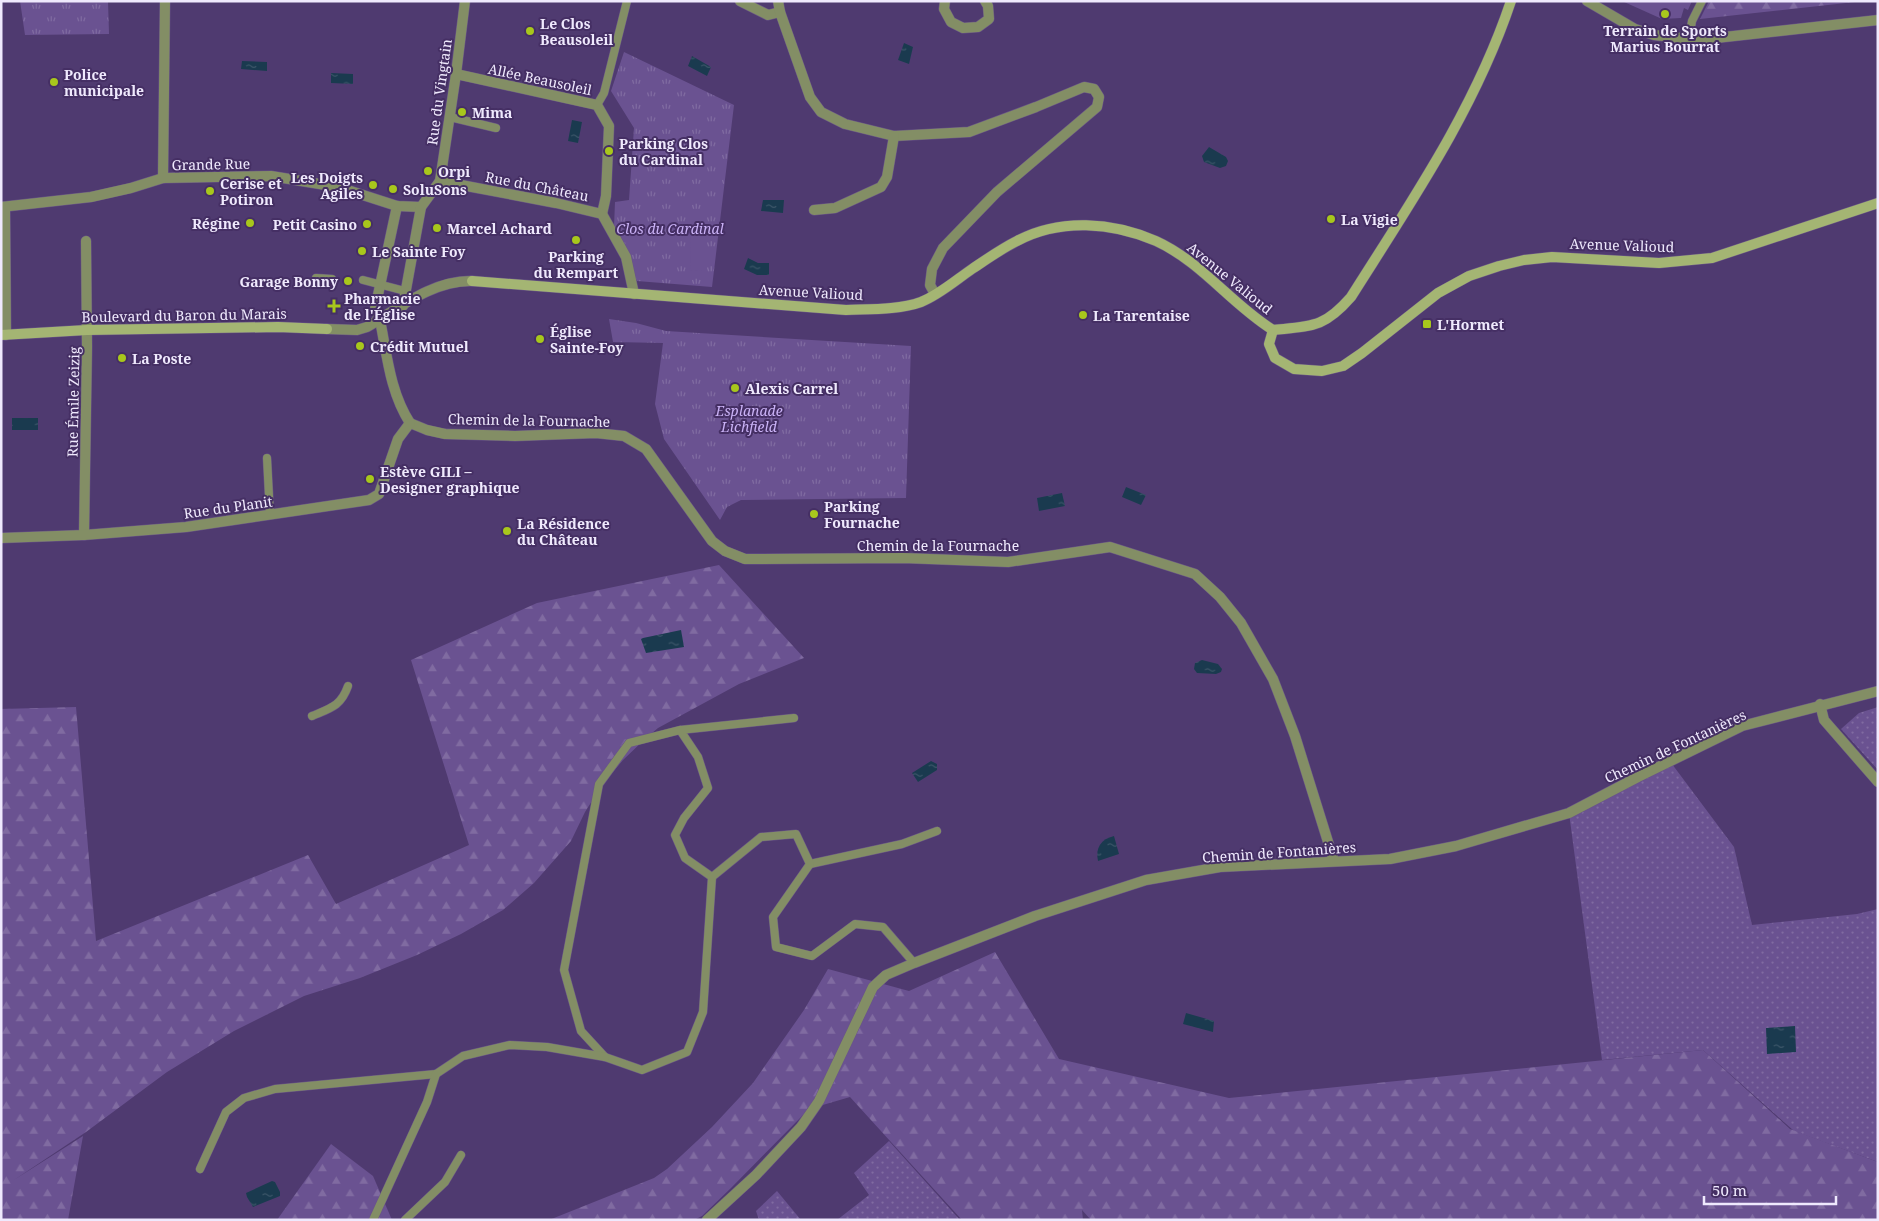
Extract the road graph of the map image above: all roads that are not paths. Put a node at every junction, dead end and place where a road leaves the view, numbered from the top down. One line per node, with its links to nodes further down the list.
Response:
1 (165, 1): 19 (street)
2 (465, 1): 14 (street, Rue du Vingtain)
3 (627, 1): 15 (lane)
4 (740, 1): 11 (street)
5 (778, 1): 11 (street)
6 (945, 1): 7 (street)
7 (985, 1)
8 (1511, 1): 41 (main road)
9 (1587, 1): 13 (street)
10 (1702, 1): 13 (lane)
11 (780, 12): 18 (street)
12 (1878, 20): 13 (street)
13 (1689, 39)
14 (456, 74): 15 (street, Allée Beausoleil); 16 (street, Rue du Vingtain)
15 (597, 105): 26 (street, Allée Beausoleil)
16 (450, 117): 17 (lane); 20 (street, Rue du Vingtain)
17 (496, 128)
18 (894, 136): 25 (street); 35 (street)
19 (163, 178): 22 (street, Grande Rue); 23 (street, Grande Rue)
20 (438, 184): 24 (street); 26 (street, Rue du Château)
21 (1878, 203): 41 (main road, Avenue Valioud)
22 (397, 206): 24 (street, Grande Rue); 32 (street)
23 (3, 207): 42 (street)
24 (421, 207): 33 (street)
25 (814, 210)
26 (602, 214): 34 (street, Rue du Château)
27 (86, 240): 40 (street, Rue Émile Zeizig)
28 (316, 278): 29 (lane)
29 (332, 279)
30 (362, 280): 32 (lane)
31 (472, 281): 34 (main road, Avenue Valioud); 36 (street, Avenue Valioud)
32 (380, 285): 33 (lane); 37 (street)
33 (405, 291): 36 (street)
34 (634, 294): 35 (main road, Avenue Valioud)
35 (935, 294): 41 (main road, Avenue Valioud)
36 (402, 306): 37 (street, Avenue Valioud)
37 (380, 320): 38 (street, Avenue Valioud); 43 (street)
38 (367, 328): 39 (street, Boulevard du Baron du Marais)
39 (327, 329): 40 (main road, Boulevard du Baron du Marais)
40 (87, 330): 42 (main road, Boulevard du Baron du Marais); 46 (street, Rue Émile Zeizig)
41 (1273, 330)
42 (4, 335)
43 (410, 423): 45 (street, Rue du Planit); 56 (street, Chemin de la Fournache)
44 (267, 458): 45 (lane)
45 (270, 515): 46 (street, Rue du Planit)
46 (84, 535): 47 (street, Rue du Planit)
47 (1, 538)
48 (348, 686): 51 (lane)
49 (1878, 691): 50 (street, Chemin de Fontanières)
50 (1820, 704): 54 (street); 56 (street, Chemin de Fontanières)
51 (312, 716)
52 (794, 718): 53 (lane)
53 (680, 730): 58 (lane); 60 (lane)
54 (1878, 782)
55 (937, 832): 57 (lane)
56 (1334, 861): 59 (street, Chemin de Fontanières)
57 (810, 864): 58 (lane); 59 (lane)
58 (712, 877): 60 (lane)
59 (914, 963): 66 (street, Chemin de Fontanières)
60 (605, 1057): 61 (lane)
61 (436, 1074): 63 (lane); 64 (lane)
62 (462, 1155): 65 (lane)
63 (200, 1169)
64 (373, 1220)
65 (405, 1220)
66 (707, 1220)

